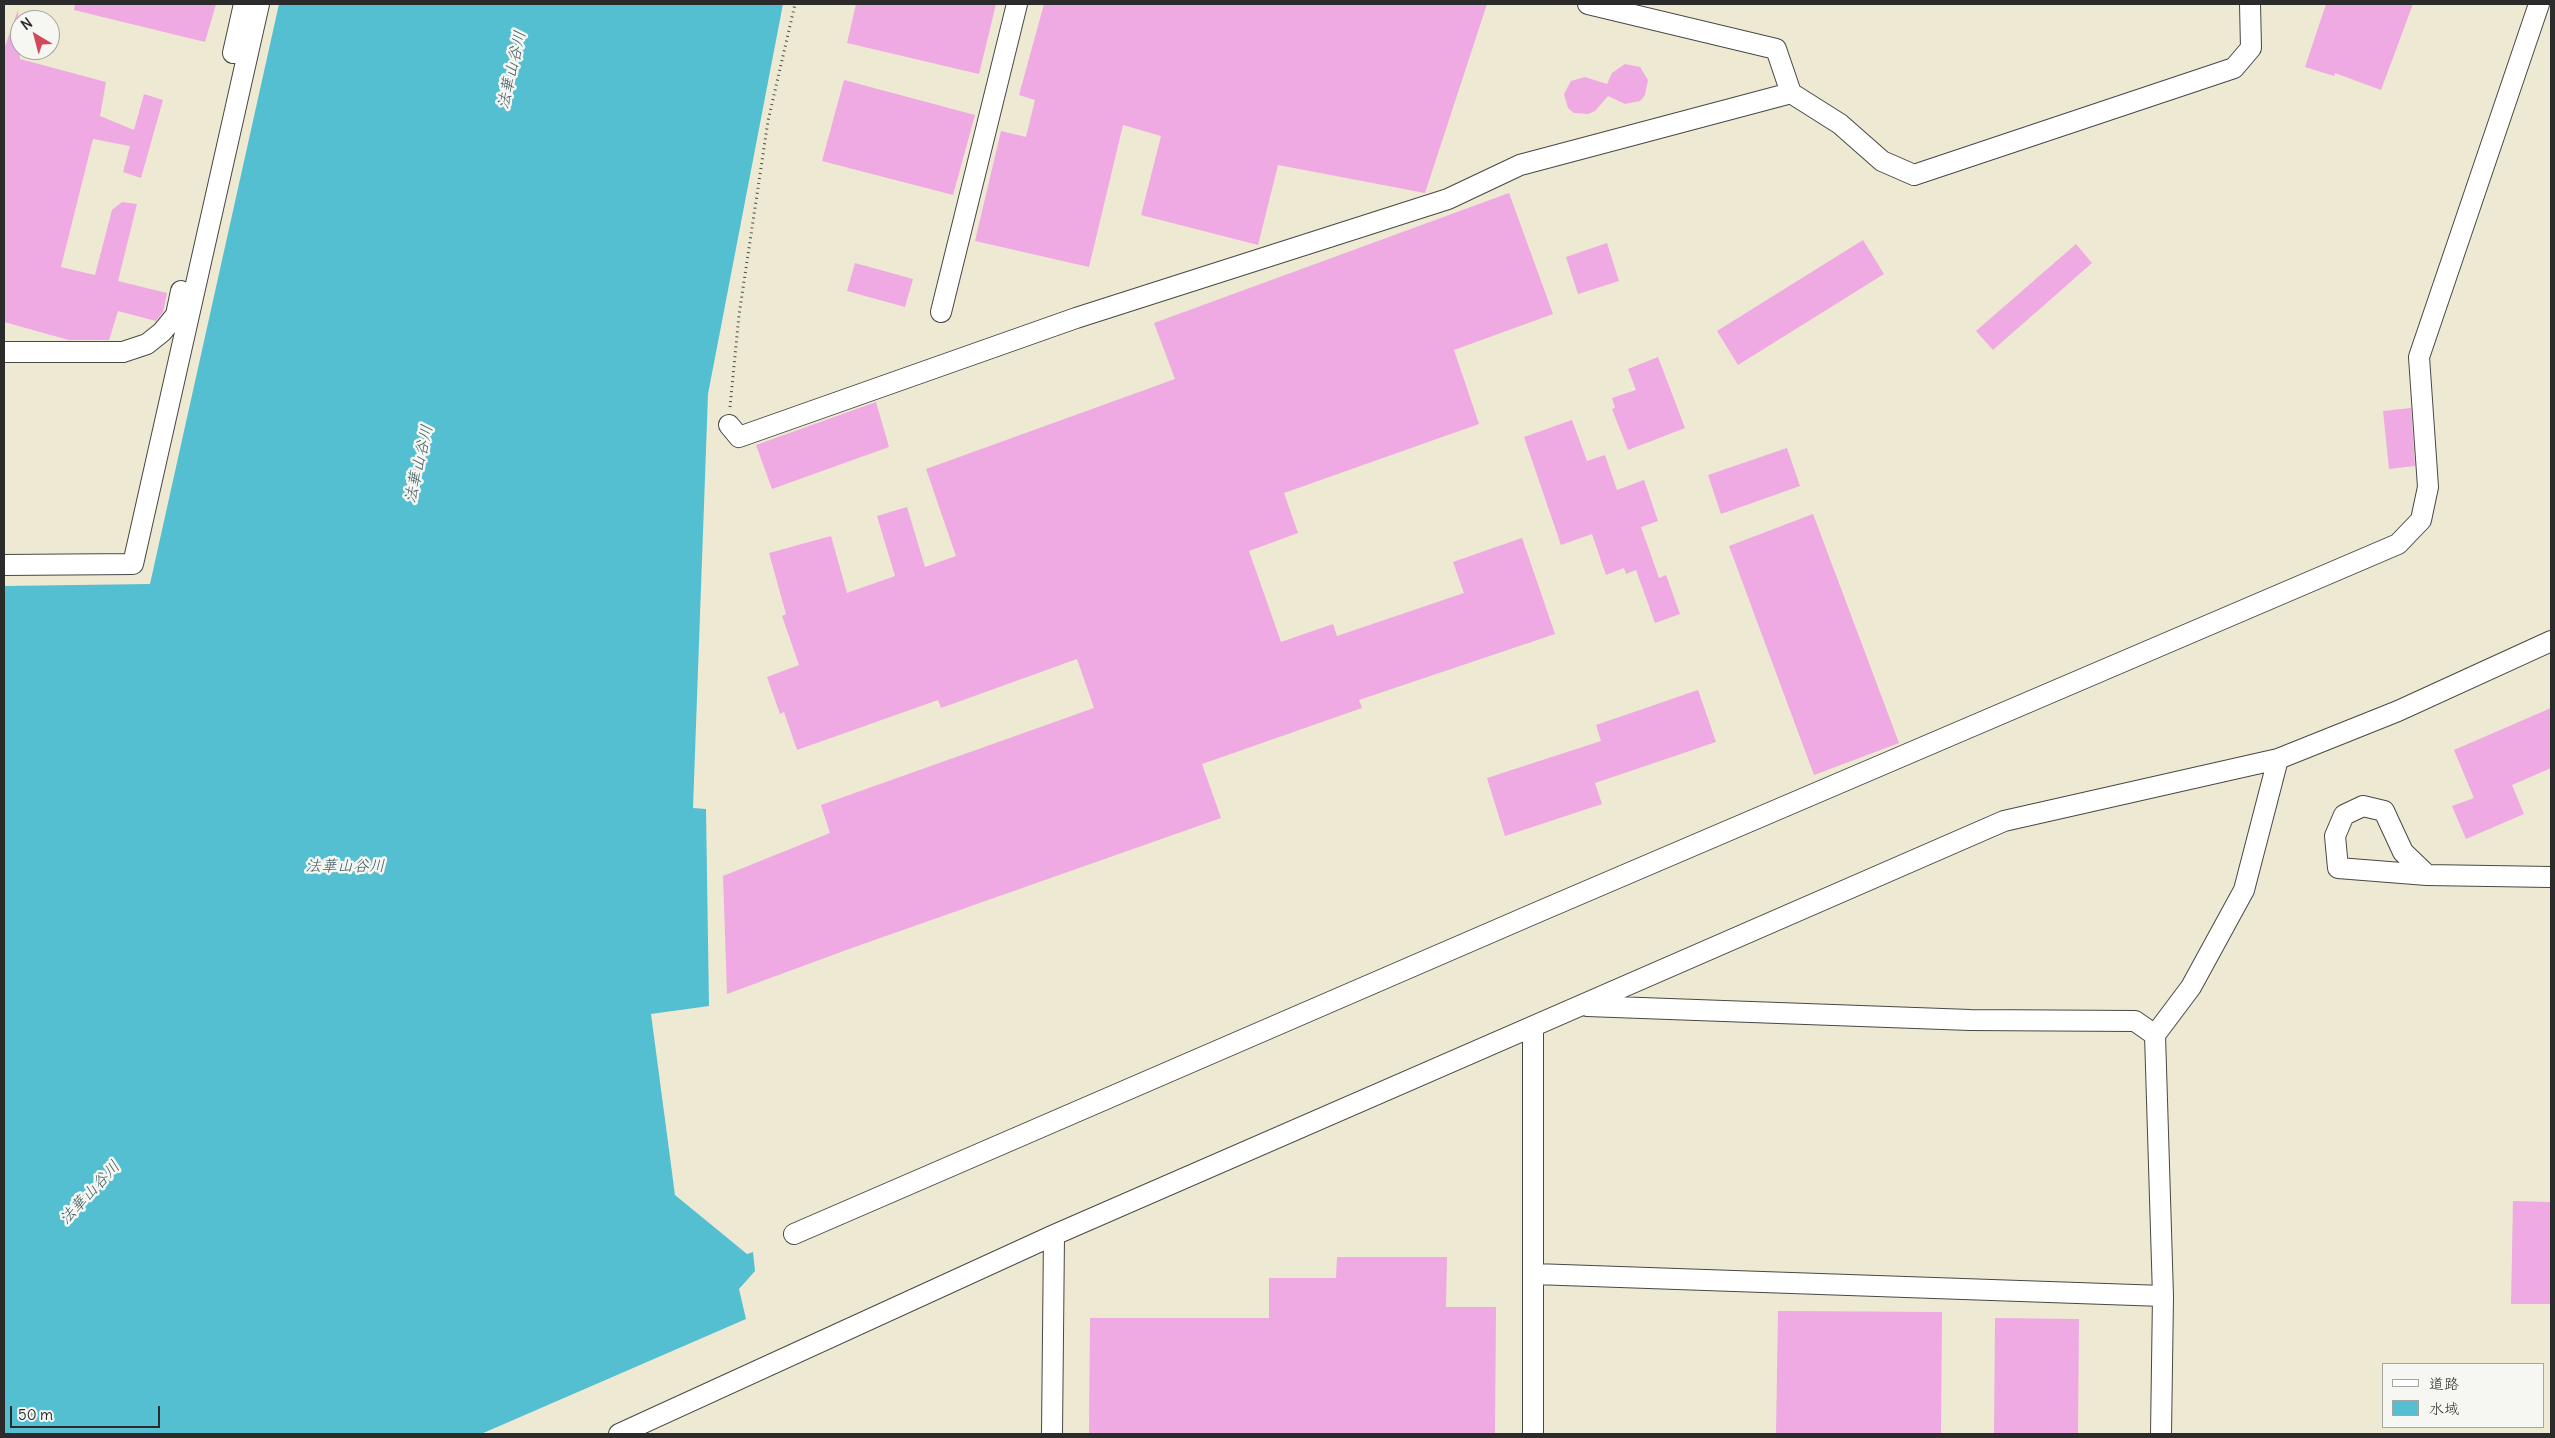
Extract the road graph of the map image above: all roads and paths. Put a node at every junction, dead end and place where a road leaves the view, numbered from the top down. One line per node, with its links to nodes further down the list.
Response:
1 (244, 4): 10 (street)
2 (259, 4): 12 (street)
3 (796, 4): 11 (path)
4 (1017, 4): 9 (street)
5 (1588, 4): 8 (street)
6 (2250, 4): 8 (street)
7 (2539, 4): 20 (street)
8 (1790, 93): 11 (street)
9 (941, 312)
10 (4, 352)
11 (729, 425)
12 (4, 565)
13 (2551, 641): 14 (street)
14 (2278, 759): 17 (street); 19 (street)
15 (2426, 875): 15 (street); 16 (street)
16 (2551, 877)
17 (1582, 1006): 18 (street); 19 (street)
18 (1533, 1027): 21 (street); 22 (street)
19 (2155, 1036): 23 (street)
20 (794, 1234)
21 (1054, 1235): 24 (street); 25 (street)
22 (1534, 1274): 23 (street); 26 (street)
23 (2163, 1296): 27 (street)
24 (619, 1434)
25 (1052, 1434)
26 (1533, 1434)
27 (2161, 1434)

